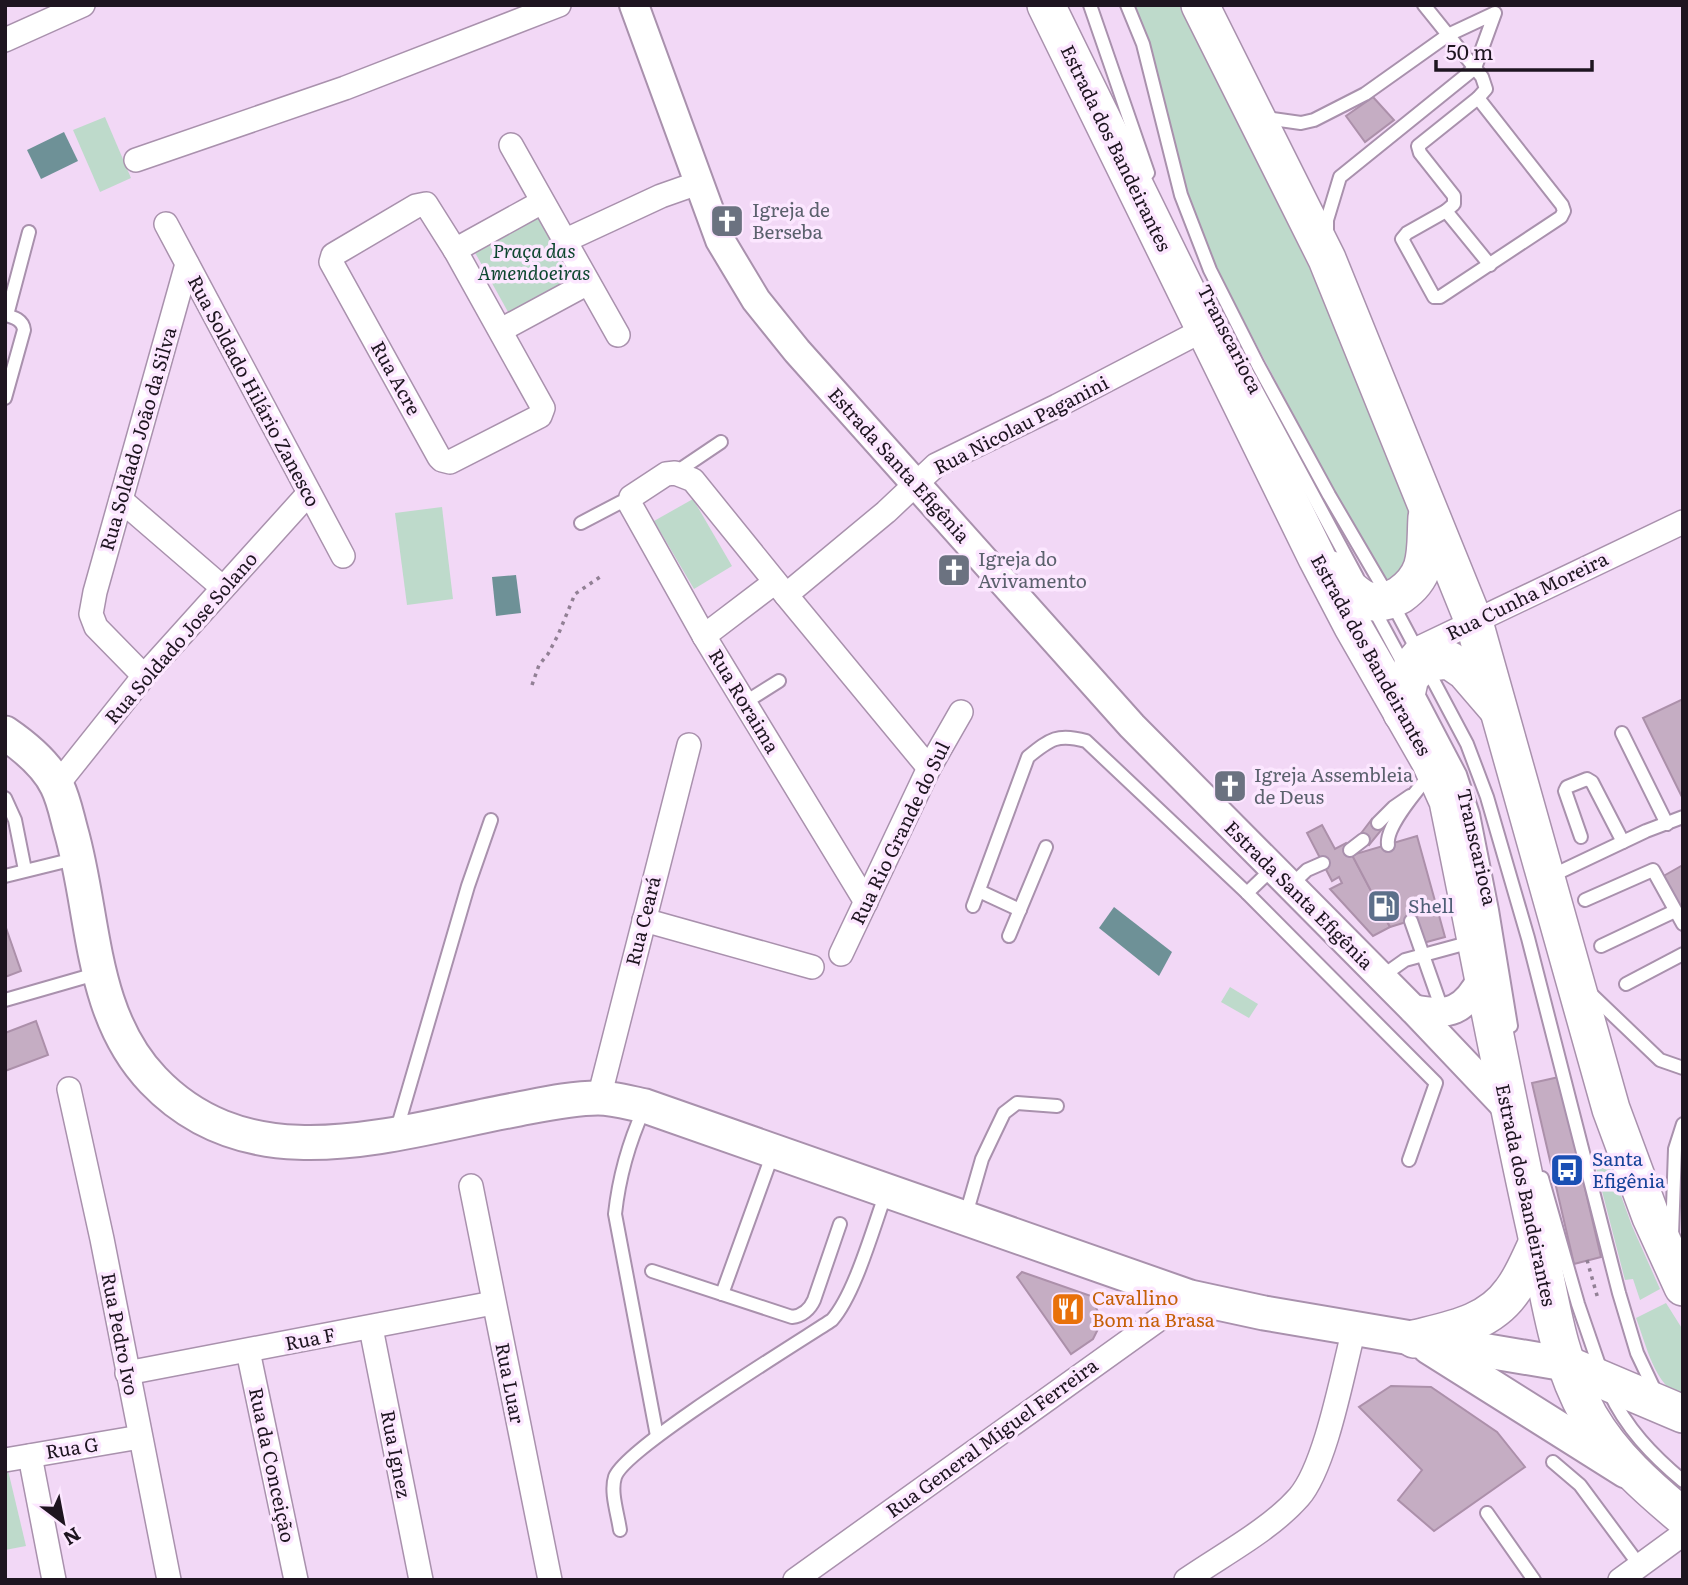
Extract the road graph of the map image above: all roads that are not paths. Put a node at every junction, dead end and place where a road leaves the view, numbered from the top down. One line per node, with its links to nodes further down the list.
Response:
1 (83, 5): 11 (street)
2 (559, 5): 16 (street)
3 (634, 5): 17 (street, Estrada Santa Efigênia)
4 (1046, 5): 31 (main road, Estrada dos Bandeirantes)
5 (1090, 5): 18 (lane)
6 (1127, 5): 47 (lane, Transcarioca)
7 (1200, 5): 14 (main road)
8 (1424, 5): 10 (lane)
9 (1500, 9): 10 (lane); 12 (lane)
10 (1448, 35): 12 (lane); 14 (lane)
11 (5, 40)
12 (1475, 68): 13 (lane); 25 (lane)
13 (1478, 98): 20 (lane); 27 (lane)
14 (1253, 115): 25 (main road)
15 (510, 145): 19 (street)
16 (136, 160)
17 (698, 183): 23 (street); 36 (street, Estrada Santa Efigênia)
18 (1153, 184)
19 (542, 201): 23 (street); 24 (street)
20 (1446, 211): 27 (lane); 27 (lane)
21 (166, 224): 26 (street, Rua Soldado Hilário Zanesco)
22 (29, 232): 29 (lane)
23 (564, 241): 28 (street)
24 (455, 250): 30 (street, Rua Acre); 30 (street, Rua Acre)
25 (1327, 259): 40 (main road)
26 (187, 264): 37 (street, Rua Soldado Hilário Zanesco); 39 (street, Rua Soldado João da Silva)
27 (1490, 265)
28 (588, 283): 30 (street); 32 (street)
29 (6, 315): 33 (lane)
30 (501, 330)
31 (1218, 334): 36 (street, Rua Nicolau Paganini); 44 (main road, Estrada dos Bandeirantes); 47 (lane, Transcarioca)
32 (618, 335)
33 (5, 398)
34 (721, 442): 35 (lane)
35 (675, 473): 38 (street); 46 (street)
36 (916, 484): 46 (street, Rua Nicolau Paganini); 77 (street, Estrada Santa Efigênia)
37 (309, 494): 43 (street, Rua Soldado Hilário Zanesco); 45 (street, Rua Soldado Jose Solano)
38 (630, 498): 42 (lane); 49 (street, Rua Roraima)
39 (121, 500): 45 (street); 50 (street, Rua Soldado João da Silva)
40 (1427, 510): 47 (main road); 48 (main road)
41 (1683, 522): 48 (street, Rua Cunha Moreira)
42 (581, 523)
43 (344, 556)
44 (1317, 558): 47 (main road); 51 (main road, Estrada dos Bandeirantes)
45 (223, 588): 50 (street, Rua Soldado Jose Solano)
46 (780, 589): 49 (street, Rua Nicolau Paganini); 59 (street)
47 (1380, 601): 51 (lane, Transcarioca); 51 (lane, Transcarioca)
48 (1474, 622): 51 (street, Rua Cunha Moreira); 55 (main road)
49 (704, 636): 53 (street, Rua Roraima)
50 (144, 676): 61 (street, Rua Soldado Jose Solano)
51 (1408, 676): 55 (main road); 60 (main road, Estrada dos Bandeirantes); 104 (lane, Transcarioca); 133 (lane, Transcarioca)
52 (779, 681): 53 (lane)
53 (744, 702): 82 (street, Rua Roraima)
54 (961, 712): 59 (street, Rua Rio Grande do Sul)
55 (1502, 713): 78 (main road)
56 (5, 733): 61 (main road)
57 (1622, 733): 66 (lane)
58 (689, 744): 86 (street, Rua Ceará)
59 (929, 768): 82 (street, Rua Rio Grande do Sul)
60 (1425, 780): 65 (lane); 70 (lane); 90 (main road, Estrada dos Bandeirantes)
61 (57, 785): 73 (main road)
62 (5, 798): 75 (lane)
63 (1683, 817): 66 (lane)
64 (491, 820): 112 (lane)
65 (1378, 823)
66 (1667, 824): 69 (lane)
67 (1581, 838): 69 (lane)
68 (1363, 840): 72 (lane)
69 (1623, 842): 78 (lane)
70 (1388, 845)
71 (1046, 847): 84 (lane)
72 (1350, 850)
73 (78, 858): 75 (lane); 96 (main road)
74 (1323, 863): 77 (lane)
75 (25, 870): 76 (lane)
76 (5, 876)
77 (1281, 878): 80 (lane); 97 (street, Estrada Santa Efigênia)
78 (1548, 878): 98 (main road)
79 (979, 891): 80 (lane); 83 (lane); 84 (lane)
80 (1247, 893): 114 (lane)
81 (1585, 900): 85 (lane)
82 (866, 902): 92 (street, Rua Rio Grande do Sul)
83 (973, 906)
84 (1020, 910): 89 (lane)
85 (1675, 911): 88 (lane); 91 (lane)
86 (643, 920): 95 (street); 107 (street, Rua Ceará)
87 (1411, 921): 94 (lane)
88 (1683, 924)
89 (1009, 936)
90 (1475, 941): 94 (lane); 99 (main road, Estrada dos Bandeirantes)
91 (1601, 946)
92 (841, 954)
93 (1683, 954): 100 (lane)
94 (1422, 955): 97 (lane); 103 (lane)
95 (812, 967)
96 (99, 973): 101 (lane); 112 (main road)
97 (1381, 977): 102 (street, Estrada Santa Efigênia)
98 (1574, 977): 105 (lane); 122 (main road)
99 (1482, 978): 103 (street); 110 (main road, Estrada dos Bandeirantes)
100 (1626, 984)
101 (5, 1000)
102 (1413, 1009): 103 (street); 110 (street, Estrada Santa Efigênia)
103 (1443, 1012)
104 (1513, 1039)
105 (1680, 1066)
106 (69, 1089): 131 (street, Rua Pedro Ivo)
107 (599, 1098): 108 (main road); 112 (main road)
108 (645, 1105): 113 (main road); 134 (lane)
109 (1057, 1106): 118 (lane)
110 (1509, 1110): 120 (main road, Estrada dos Bandeirantes)
111 (1682, 1127): 122 (lane)
112 (395, 1133)
113 (775, 1150): 117 (main road); 123 (lane)
114 (1409, 1160)
115 (1538, 1164): 132 (lane)
116 (471, 1186): 125 (street, Rua Luar)
117 (887, 1190): 118 (main road); 134 (lane)
118 (965, 1218): 124 (main road)
119 (840, 1224): 123 (lane)
120 (1538, 1242): 128 (main road); 130 (main road, Estrada dos Bandeirantes)
121 (652, 1271): 123 (lane)
122 (1676, 1273)
123 (722, 1294)
124 (1190, 1297): 127 (main road); 151 (street, Rua General Miguel Ferreira)
125 (493, 1303): 126 (street, Rua F); 150 (street, Rua Luar)
126 (371, 1328): 129 (street, Rua F); 149 (street, Rua Ignez)
127 (1354, 1329): 128 (main road); 152 (street)
128 (1415, 1339): 130 (main road); 139 (main road)
129 (248, 1351): 131 (street, Rua F); 148 (street, Rua da Conceição)
130 (1565, 1364): 132 (main road); 139 (main road, Estrada dos Bandeirantes)
131 (127, 1373): 135 (street, Rua Pedro Ivo)
132 (1604, 1379): 133 (main road); 140 (lane)
133 (1676, 1416)
134 (657, 1436): 143 (lane)
135 (140, 1437): 136 (street, Rua G); 147 (street, Rua Pedro Ivo)
136 (30, 1456): 137 (street, Rua G); 146 (street)
137 (5, 1460)
138 (1553, 1462): 145 (lane)
139 (1636, 1477): 142 (main road, Estrada dos Bandeirantes)
140 (1683, 1481)
141 (1487, 1513): 153 (lane)
142 (1683, 1517)
143 (620, 1530)
144 (1683, 1534): 145 (street)
145 (1640, 1566): 154 (street)
146 (54, 1580)
147 (169, 1580)
148 (296, 1580)
149 (421, 1580)
150 (550, 1580)
151 (795, 1580)
152 (1186, 1580)
153 (1534, 1580)
154 (1620, 1580)

